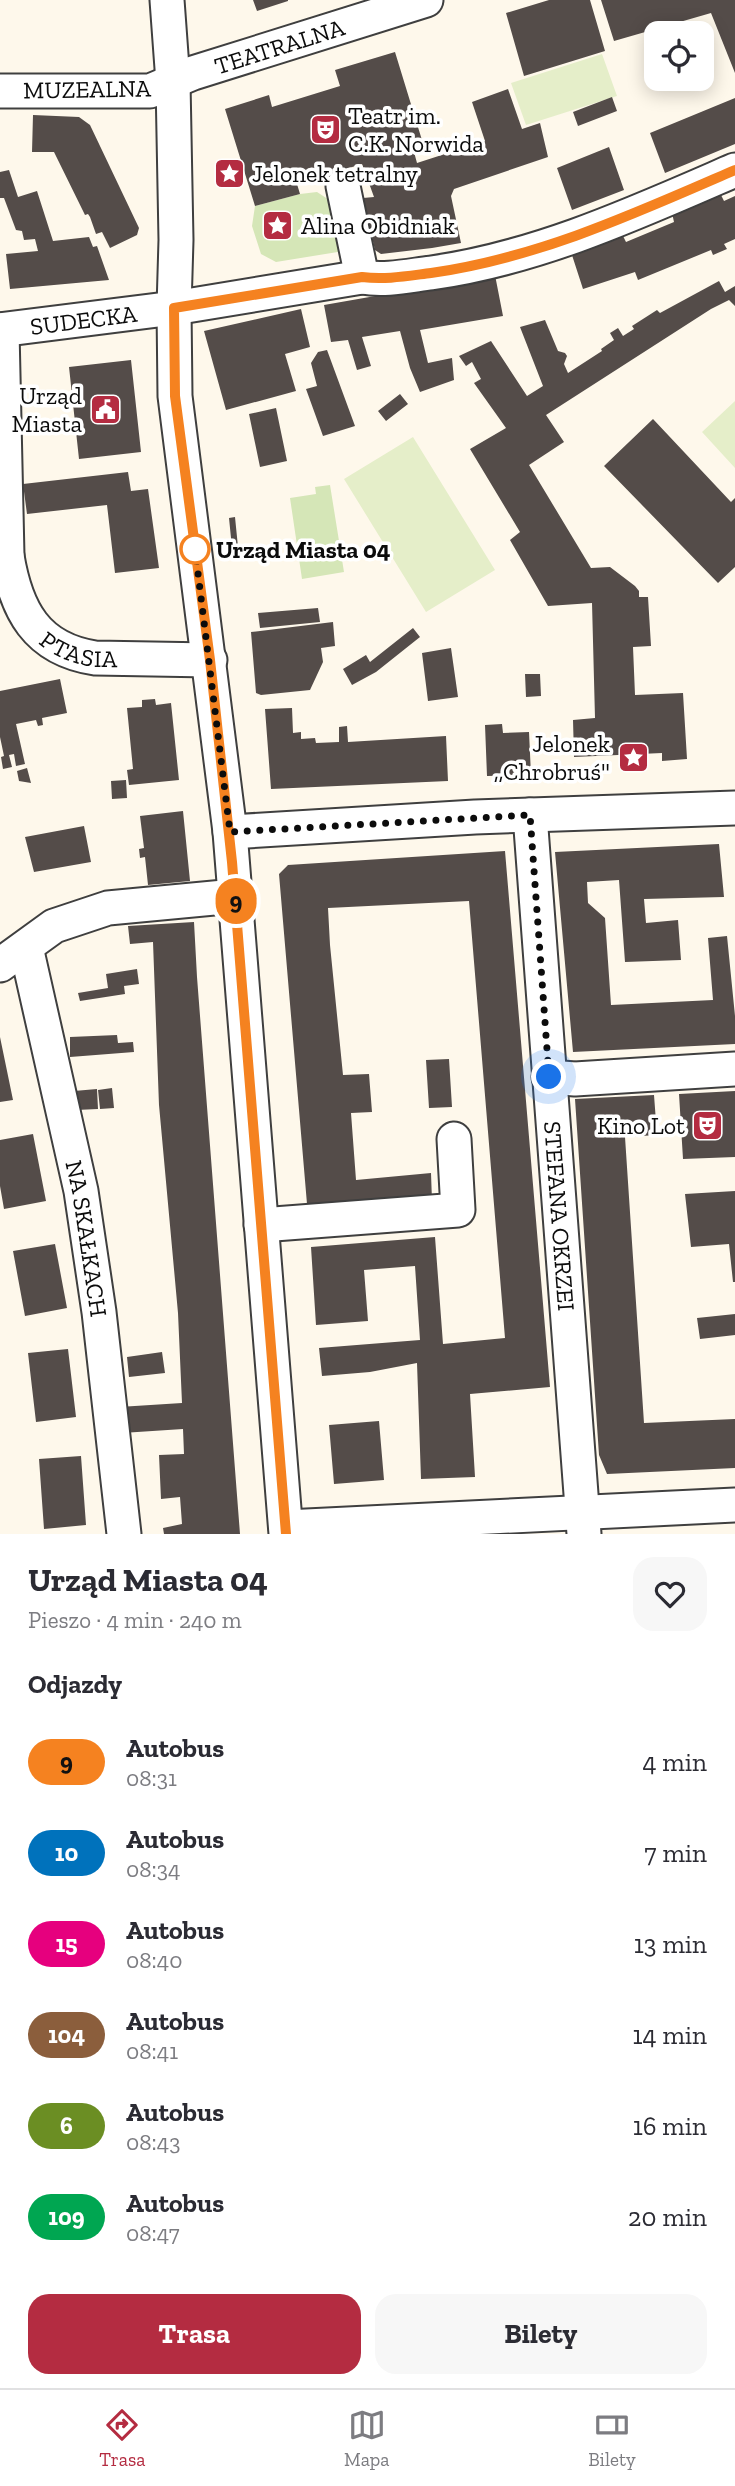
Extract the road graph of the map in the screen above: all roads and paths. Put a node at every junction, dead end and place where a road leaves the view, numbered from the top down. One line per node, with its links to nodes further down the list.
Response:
1 (167, 0): 3 (street)
2 (426, 0): 3 (street, TEATRALNA)
3 (173, 82): 4 (street, MUZEALNA); 8 (street)
4 (0, 91)
5 (735, 170): 7 (street, SUDECKA)
6 (343, 186): 7 (street)
7 (362, 277): 8 (street, SUDECKA)
8 (174, 308): 9 (street, SUDECKA); 11 (street)
9 (1, 330): 10 (street, PTASIA)
10 (4, 556): 11 (street, PTASIA)
11 (210, 660): 14 (street)
12 (735, 808): 13 (street)
13 (530, 815): 14 (street); 18 (street, STEFANA OKRZEI)
14 (230, 832): 15 (street)
15 (235, 896): 16 (street); 20 (street)
16 (13, 956): 24 (street, NA SKAŁKACH)
17 (735, 1069): 18 (street)
18 (549, 1077): 22 (street, STEFANA OKRZEI)
19 (454, 1139): 20 (street)
20 (261, 1225): 23 (street)
21 (735, 1505): 22 (street)
22 (583, 1523): 23 (street)
23 (286, 1530)
24 (124, 1534)

